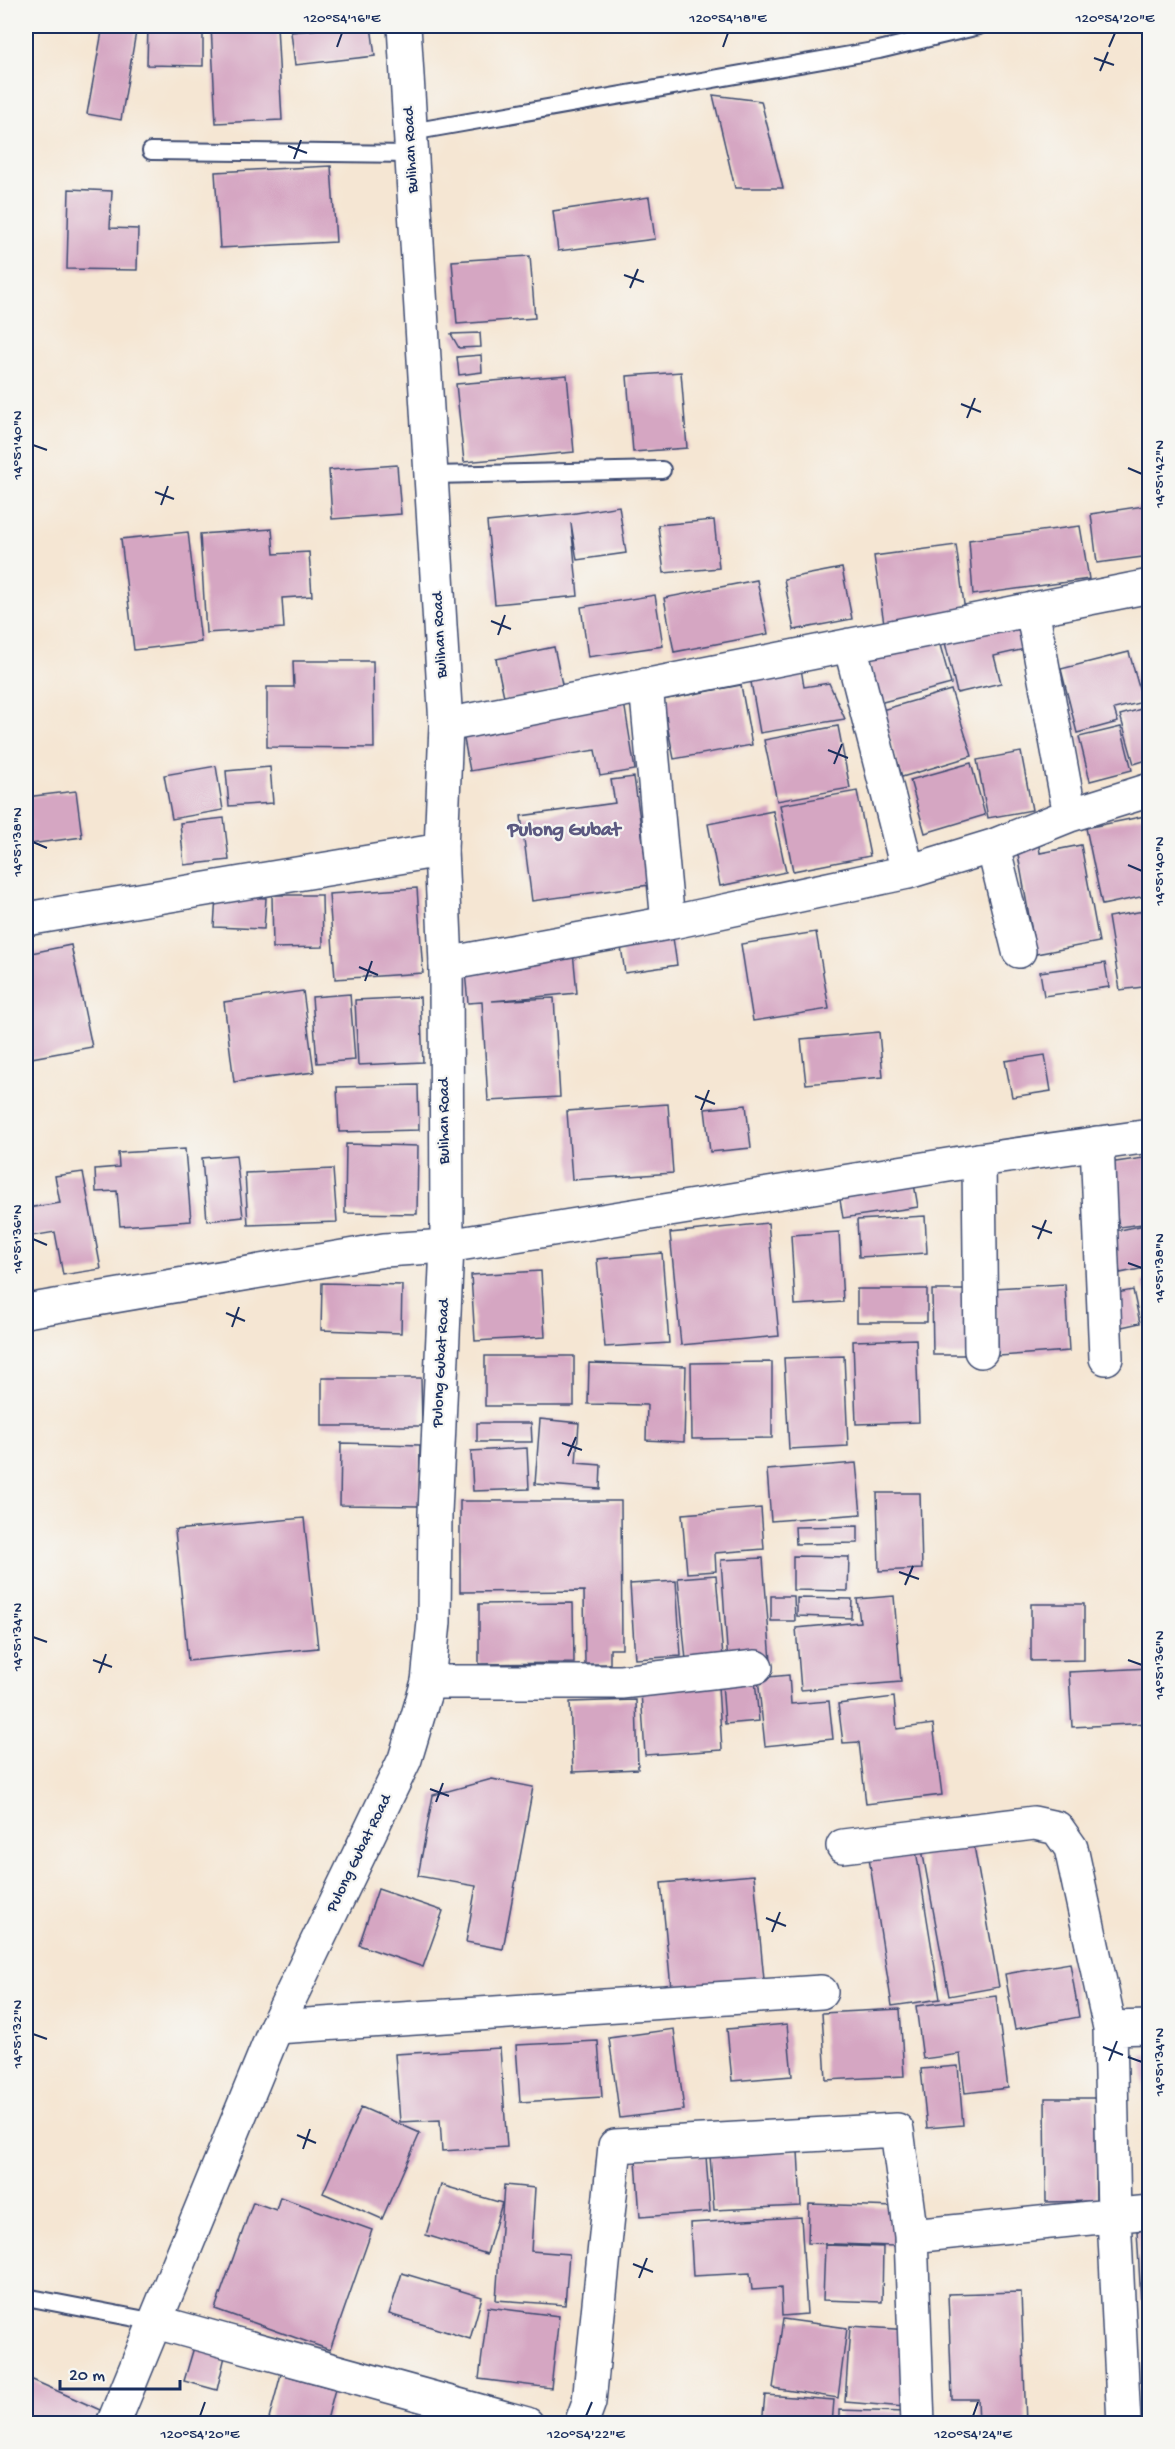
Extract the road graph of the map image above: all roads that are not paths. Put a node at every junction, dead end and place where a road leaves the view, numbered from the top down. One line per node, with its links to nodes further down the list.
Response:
1 (405, 26): 3 (street, Bulihan Road)
2 (979, 26): 3 (lane)
3 (412, 143): 4 (lane); 6 (street, Bulihan Road)
4 (151, 151)
5 (662, 470): 6 (lane)
6 (432, 475): 11 (street, Bulihan Road)
7 (1149, 586): 8 (street)
8 (1032, 609): 9 (street); 13 (street)
9 (850, 645): 10 (street); 16 (street)
10 (646, 685): 11 (street); 18 (street)
11 (446, 725): 15 (street, Bulihan Road)
12 (1149, 790): 13 (street)
13 (1070, 815): 14 (street)
14 (993, 846): 16 (street); 19 (street)
15 (441, 850): 17 (street); 20 (street, Bulihan Road)
16 (908, 872): 18 (street)
17 (26, 919)
18 (668, 923): 20 (street)
19 (1019, 951)
20 (446, 964): 24 (street, Bulihan Road)
21 (1149, 1136): 22 (street)
22 (1097, 1143): 23 (street); 27 (street)
23 (979, 1160): 24 (street); 26 (street)
24 (447, 1246): 25 (street); 29 (street, Pulong Gubat Road)
25 (26, 1311)
26 (981, 1351)
27 (1106, 1358)
28 (756, 1667): 29 (street)
29 (428, 1682): 32 (street, Pulong Gubat Road)
30 (843, 1846): 34 (street)
31 (821, 1992): 32 (street)
32 (276, 2027): 39 (street, Pulong Gubat Road)
33 (1149, 2027): 34 (street)
34 (1110, 2028): 36 (street)
35 (1149, 2212): 36 (street)
36 (1114, 2216): 37 (street); 40 (street)
37 (911, 2235): 43 (street); 44 (street)
38 (26, 2297): 39 (lane)
39 (156, 2322): 41 (street, Pulong Gubat Road); 42 (street)
40 (1132, 2418)
41 (113, 2424)
42 (527, 2424)
43 (582, 2424)
44 (918, 2424)

